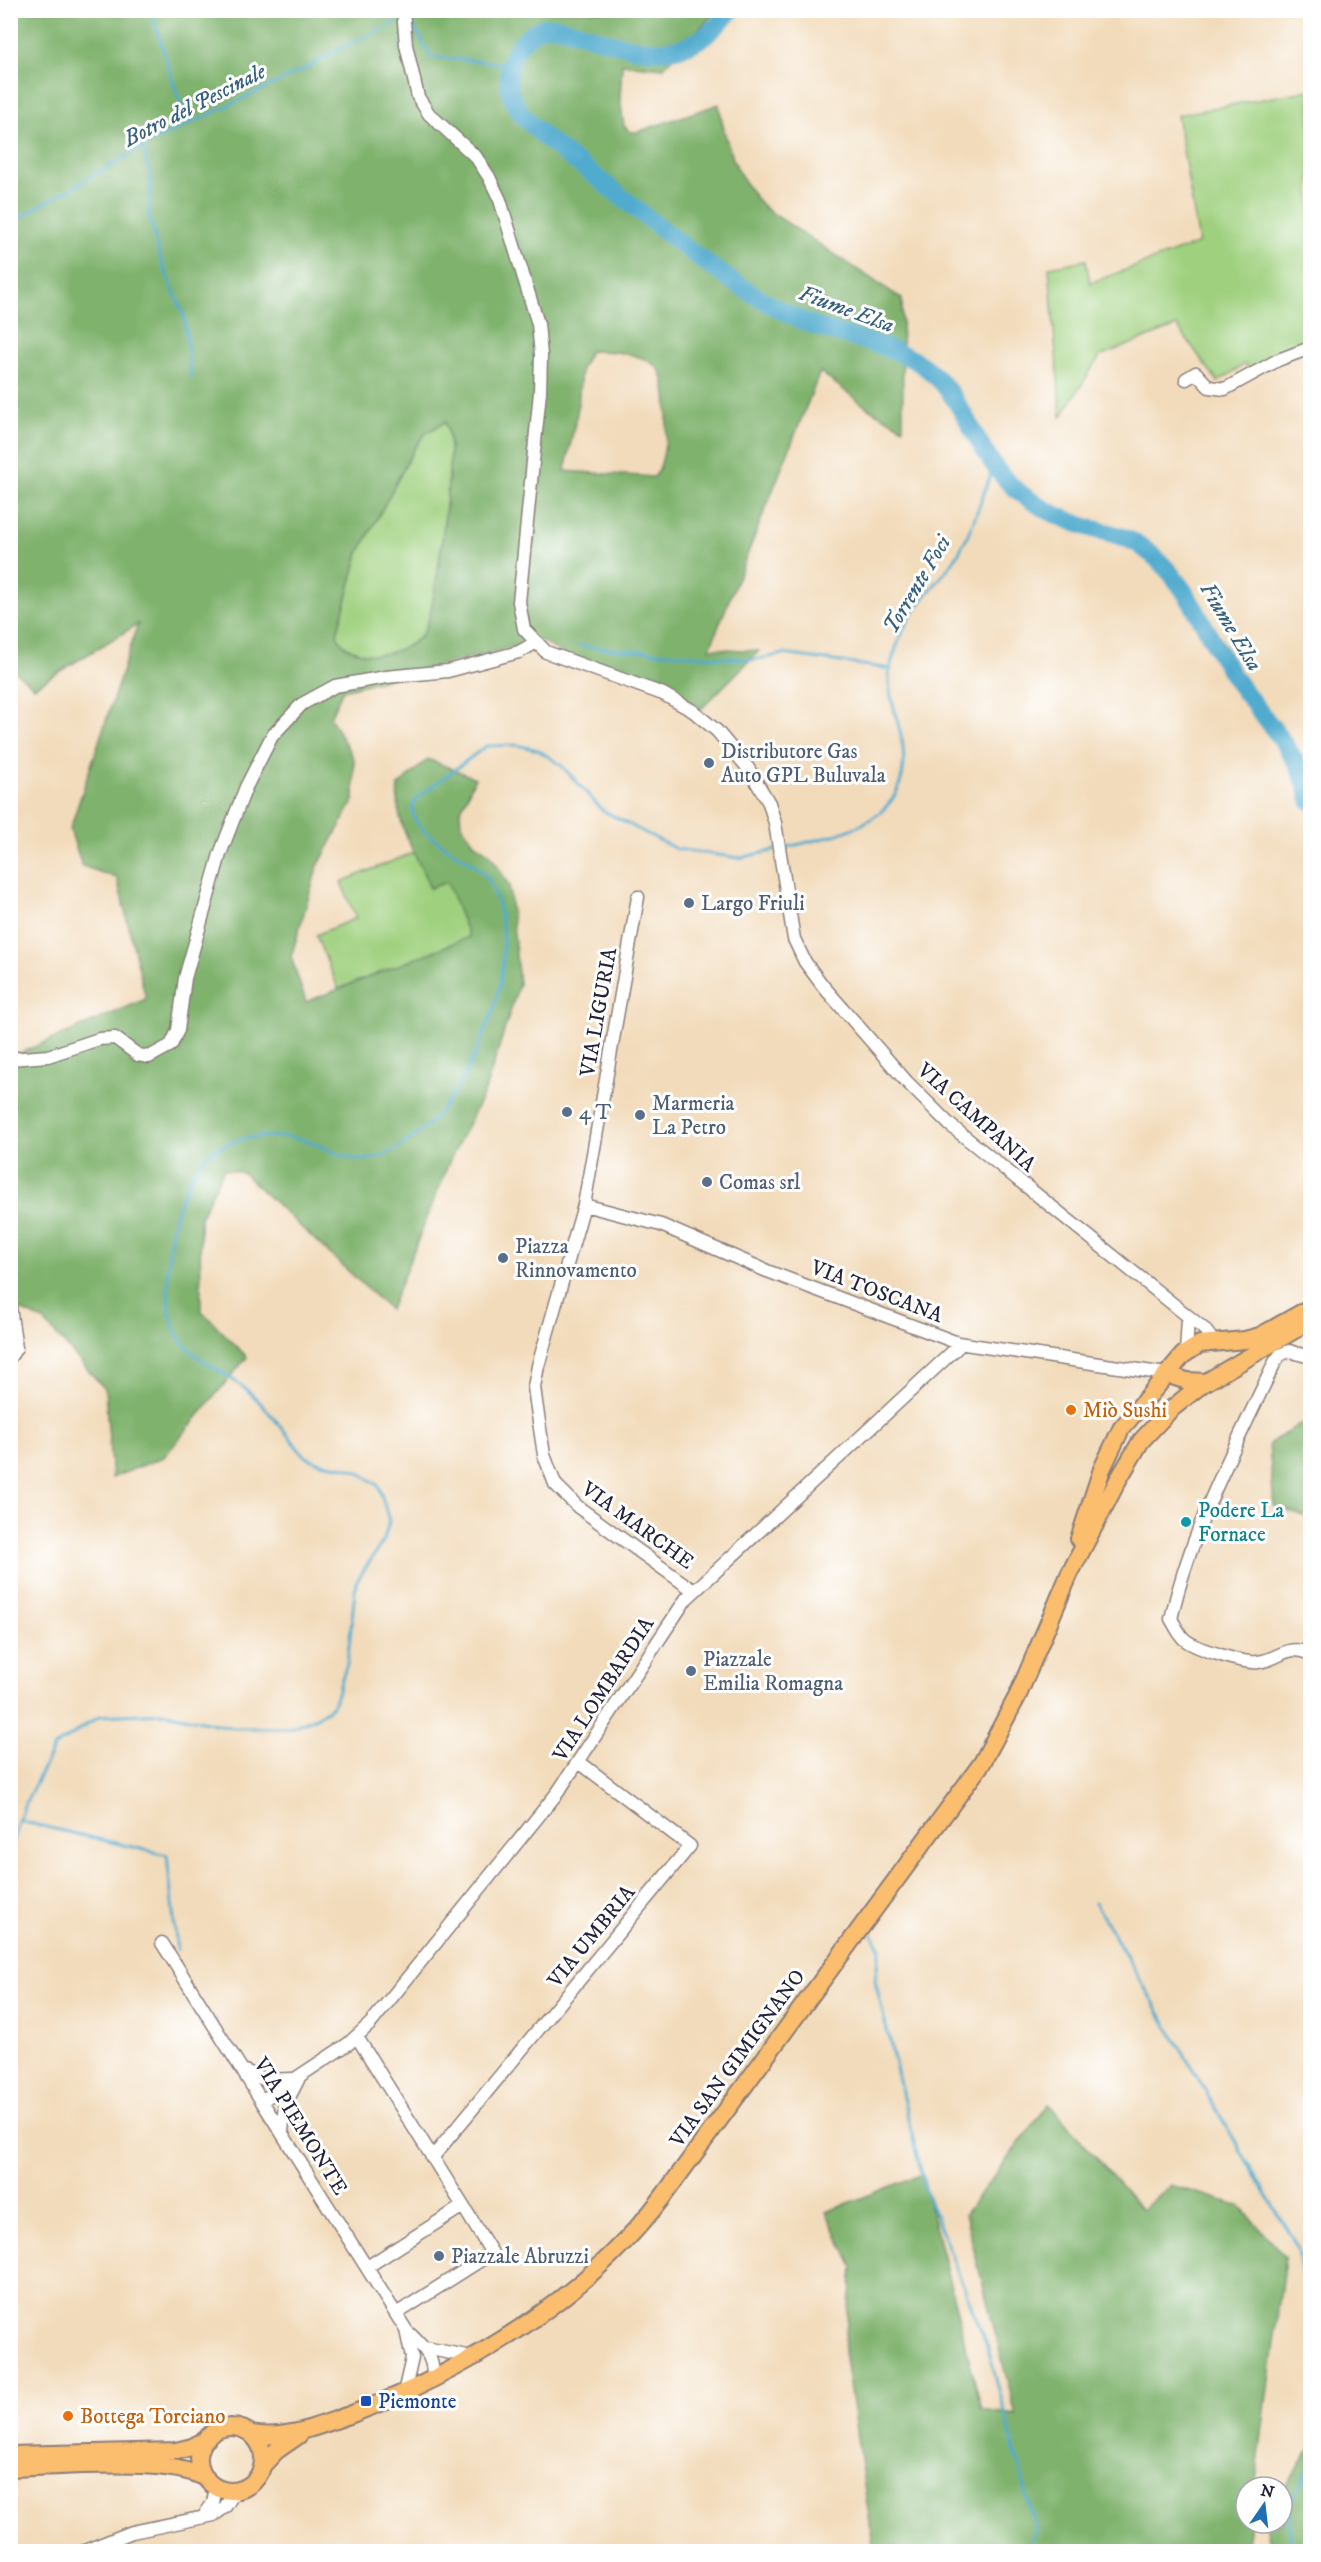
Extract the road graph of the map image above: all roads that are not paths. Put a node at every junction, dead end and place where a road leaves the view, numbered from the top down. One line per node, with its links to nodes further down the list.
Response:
1 (403, 10): 4 (street)
2 (1311, 348): 3 (street)
3 (1186, 379)
4 (535, 643): 6 (street); 10 (street, VIA CAMPANIA)
5 (638, 897): 7 (street, VIA LIGURIA)
6 (10, 1059)
7 (584, 1205): 13 (street, VIA TOSCANA); 20 (street, VIA MARCHE)
8 (10, 1308): 15 (street)
9 (1311, 1308): 12 (main road, VIA SAN GIMIGNANO)
10 (1188, 1318): 12 (street, VIA CAMPANIA); 14 (street)
11 (1311, 1321): 18 (main road, VIA SAN GIMIGNANO)
12 (1214, 1342): 14 (main road, VIA SAN GIMIGNANO); 18 (main road)
13 (961, 1344): 17 (street, VIA TOSCANA); 20 (street, VIA LOMBARDIA)
14 (1186, 1353): 17 (main road, VIA SAN GIMIGNANO)
15 (10, 1356)
16 (1311, 1357): 21 (street)
17 (1166, 1374): 18 (main road); 19 (main road, VIA SAN GIMIGNANO)
18 (1213, 1378): 19 (main road, VIA SAN GIMIGNANO)
19 (1069, 1575): 35 (main road, VIA SAN GIMIGNANO)
20 (694, 1591): 22 (street, VIA LOMBARDIA)
21 (1311, 1654)
22 (579, 1762): 24 (street, VIA LOMBARDIA); 29 (street, VIA UMBRIA)
23 (162, 1943): 25 (street, VIA PIEMONTE)
24 (357, 2037): 26 (street, VIA LOMBARDIA); 29 (street)
25 (244, 2071): 26 (street, VIA LOMBARDIA); 27 (street, VIA PIEMONTE)
26 (300, 2076): 27 (street, VIA LOMBARDIA); 28 (street, VIA LOMBARDIA)
27 (263, 2100): 28 (street, VIA PIEMONTE)
28 (283, 2133): 31 (street, VIA PIEMONTE)
29 (432, 2158): 30 (street)
30 (463, 2206): 31 (street); 32 (street)
31 (367, 2267): 32 (street, VIA PIEMONTE)
32 (396, 2314): 33 (street, VIA PIEMONTE)
33 (406, 2330): 34 (street, VIA PIEMONTE); 37 (street, VIA PIEMONTE)
34 (425, 2348): 35 (street); 36 (street)
35 (473, 2357): 36 (main road, VIA SAN GIMIGNANO)
36 (432, 2381): 37 (main road, VIA SAN GIMIGNANO)
37 (404, 2393): 38 (main road, VIA SAN GIMIGNANO)
38 (305, 2431): 39 (main road, VIA SAN GIMIGNANO); 42 (main road, VIA SAN GIMIGNANO)
39 (251, 2434): 40 (main road); 42 (main road)
40 (207, 2439): 41 (main road); 44 (main road)
41 (10, 2455)
42 (262, 2466): 45 (main road)
43 (10, 2468): 44 (main road)
44 (211, 2482): 45 (main road); 46 (street)
45 (236, 2490): 46 (street)
46 (204, 2516): 47 (street)
47 (82, 2552)

